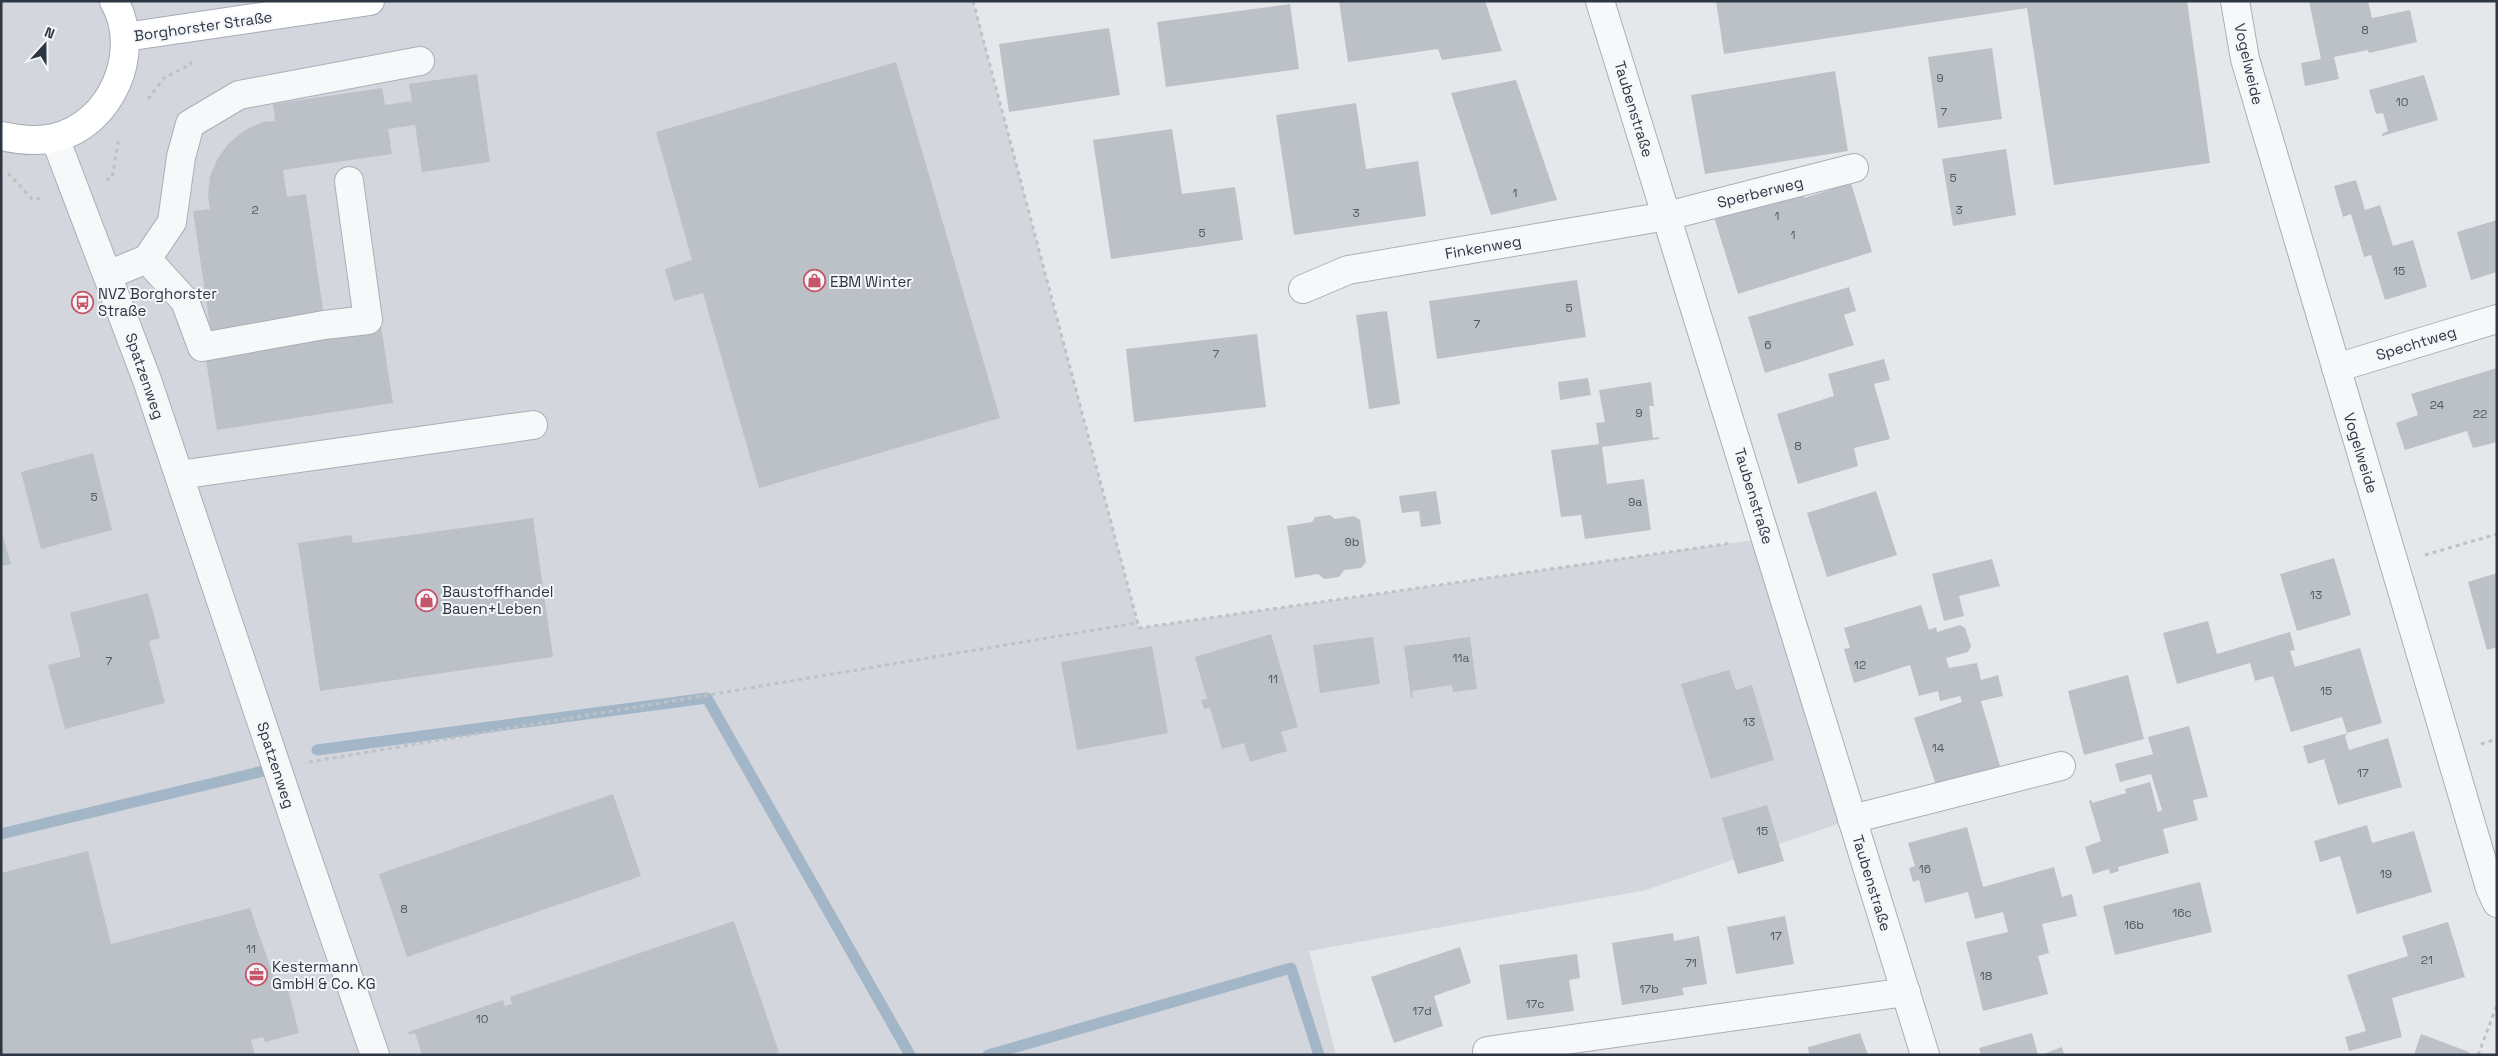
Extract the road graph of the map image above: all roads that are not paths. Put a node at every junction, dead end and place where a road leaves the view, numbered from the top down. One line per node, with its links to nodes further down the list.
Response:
1 (114, 1): 5 (main road)
2 (370, 1): 5 (main road, Borghorster Straße)
3 (1600, 1): 11 (street, Taubenstraße)
4 (2235, 1): 16 (street, Vogelweide)
5 (125, 37): 8 (main road)
6 (420, 61): 12 (street)
7 (1, 136): 8 (main road)
8 (55, 138): 13 (street, Spatzenweg)
9 (1854, 168): 11 (street, Sperberweg)
10 (349, 181): 12 (street)
11 (1667, 216): 14 (street, Finkenweg); 20 (street, Taubenstraße)
12 (147, 259): 13 (street)
13 (108, 275): 18 (street, Spatzenweg)
14 (1303, 289)
15 (2497, 319): 16 (street, Spechtweg)
16 (2336, 368): 21 (street, Vogelweide)
17 (533, 425): 18 (street)
18 (179, 475): 24 (street, Spatzenweg)
19 (2061, 766): 20 (street)
20 (1852, 819): 22 (street, Taubenstraße)
21 (2497, 903)
22 (1906, 992): 23 (street); 25 (street, Taubenstraße)
23 (1487, 1051)
24 (375, 1055)
25 (1925, 1055)

